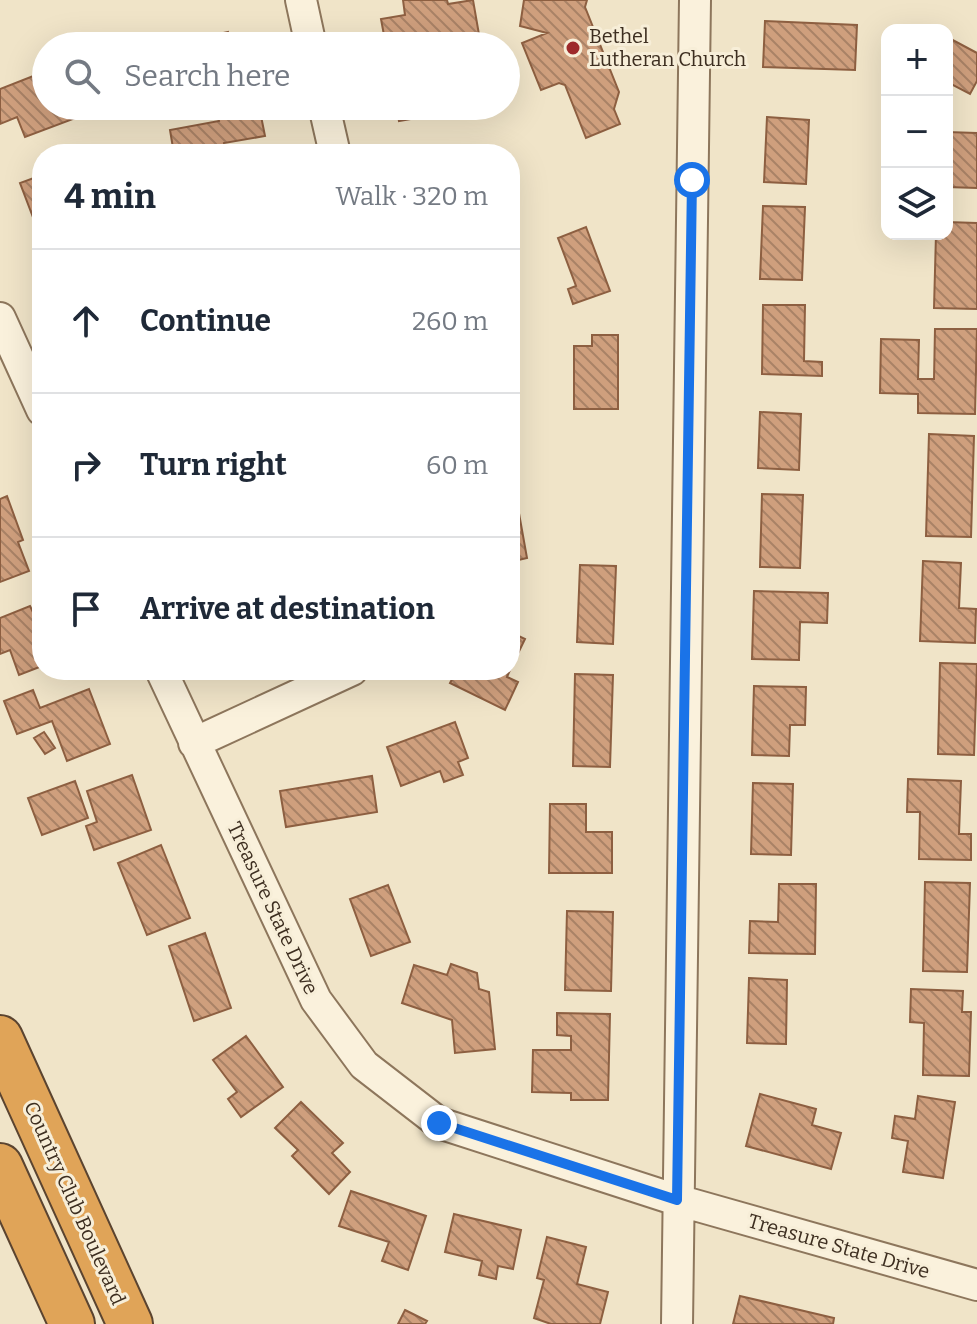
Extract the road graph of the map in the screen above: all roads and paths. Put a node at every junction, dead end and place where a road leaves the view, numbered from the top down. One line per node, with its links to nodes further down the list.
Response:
1 (301, 0): 3 (street)
2 (695, 0): 13 (street)
3 (308, 32)
4 (327, 120): 5 (street)
5 (333, 144)
6 (0, 318): 7 (street)
7 (32, 388)
8 (166, 680): 10 (street, Treasure State Drive)
9 (330, 680): 10 (street)
10 (194, 743): 13 (street, Treasure State Drive)
11 (0, 1038): 15 (highway, Country Club Boulevard)
12 (0, 1166): 16 (highway)
13 (677, 1200): 14 (street, Treasure State Drive); 17 (street)
14 (977, 1285)
15 (125, 1314)
16 (72, 1324)
17 (677, 1324)

